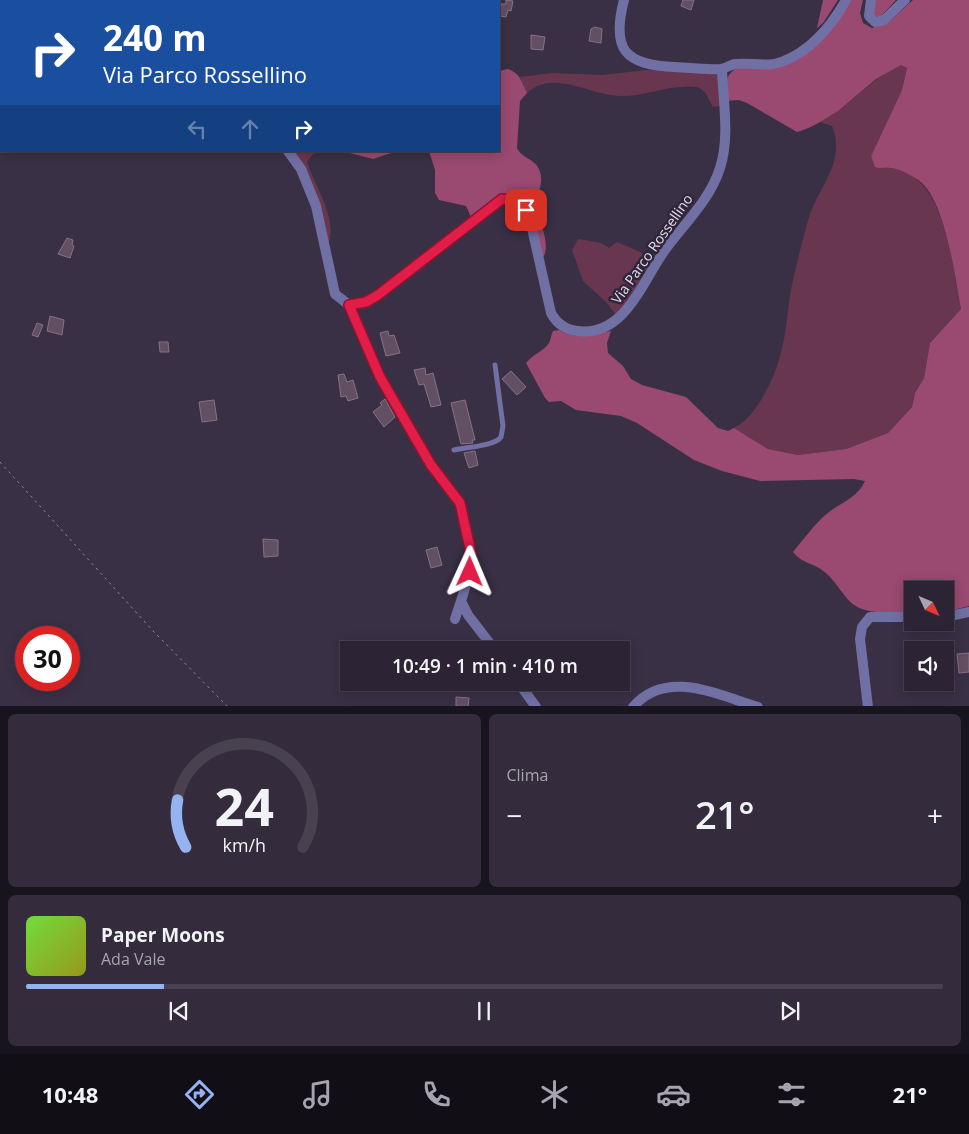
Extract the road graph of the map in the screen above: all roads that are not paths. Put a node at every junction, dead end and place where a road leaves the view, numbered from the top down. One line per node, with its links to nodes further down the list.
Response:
1 (624, 0): 5 (street)
2 (846, 0): 5 (street)
3 (871, 0): 4 (street)
4 (905, 0)
5 (722, 69): 7 (street, Via Parco Rossellino)
6 (289, 152): 7 (street)
7 (349, 305): 10 (street)
8 (495, 365): 9 (lane)
9 (454, 450)
10 (461, 601): 14 (street); 15 (street)
11 (969, 612): 12 (street)
12 (954, 615)
13 (904, 618): 20 (street)
14 (455, 619)
15 (487, 641)
16 (525, 691): 17 (street)
17 (536, 706)
18 (633, 706): 19 (street)
19 (758, 706)
20 (868, 706)

